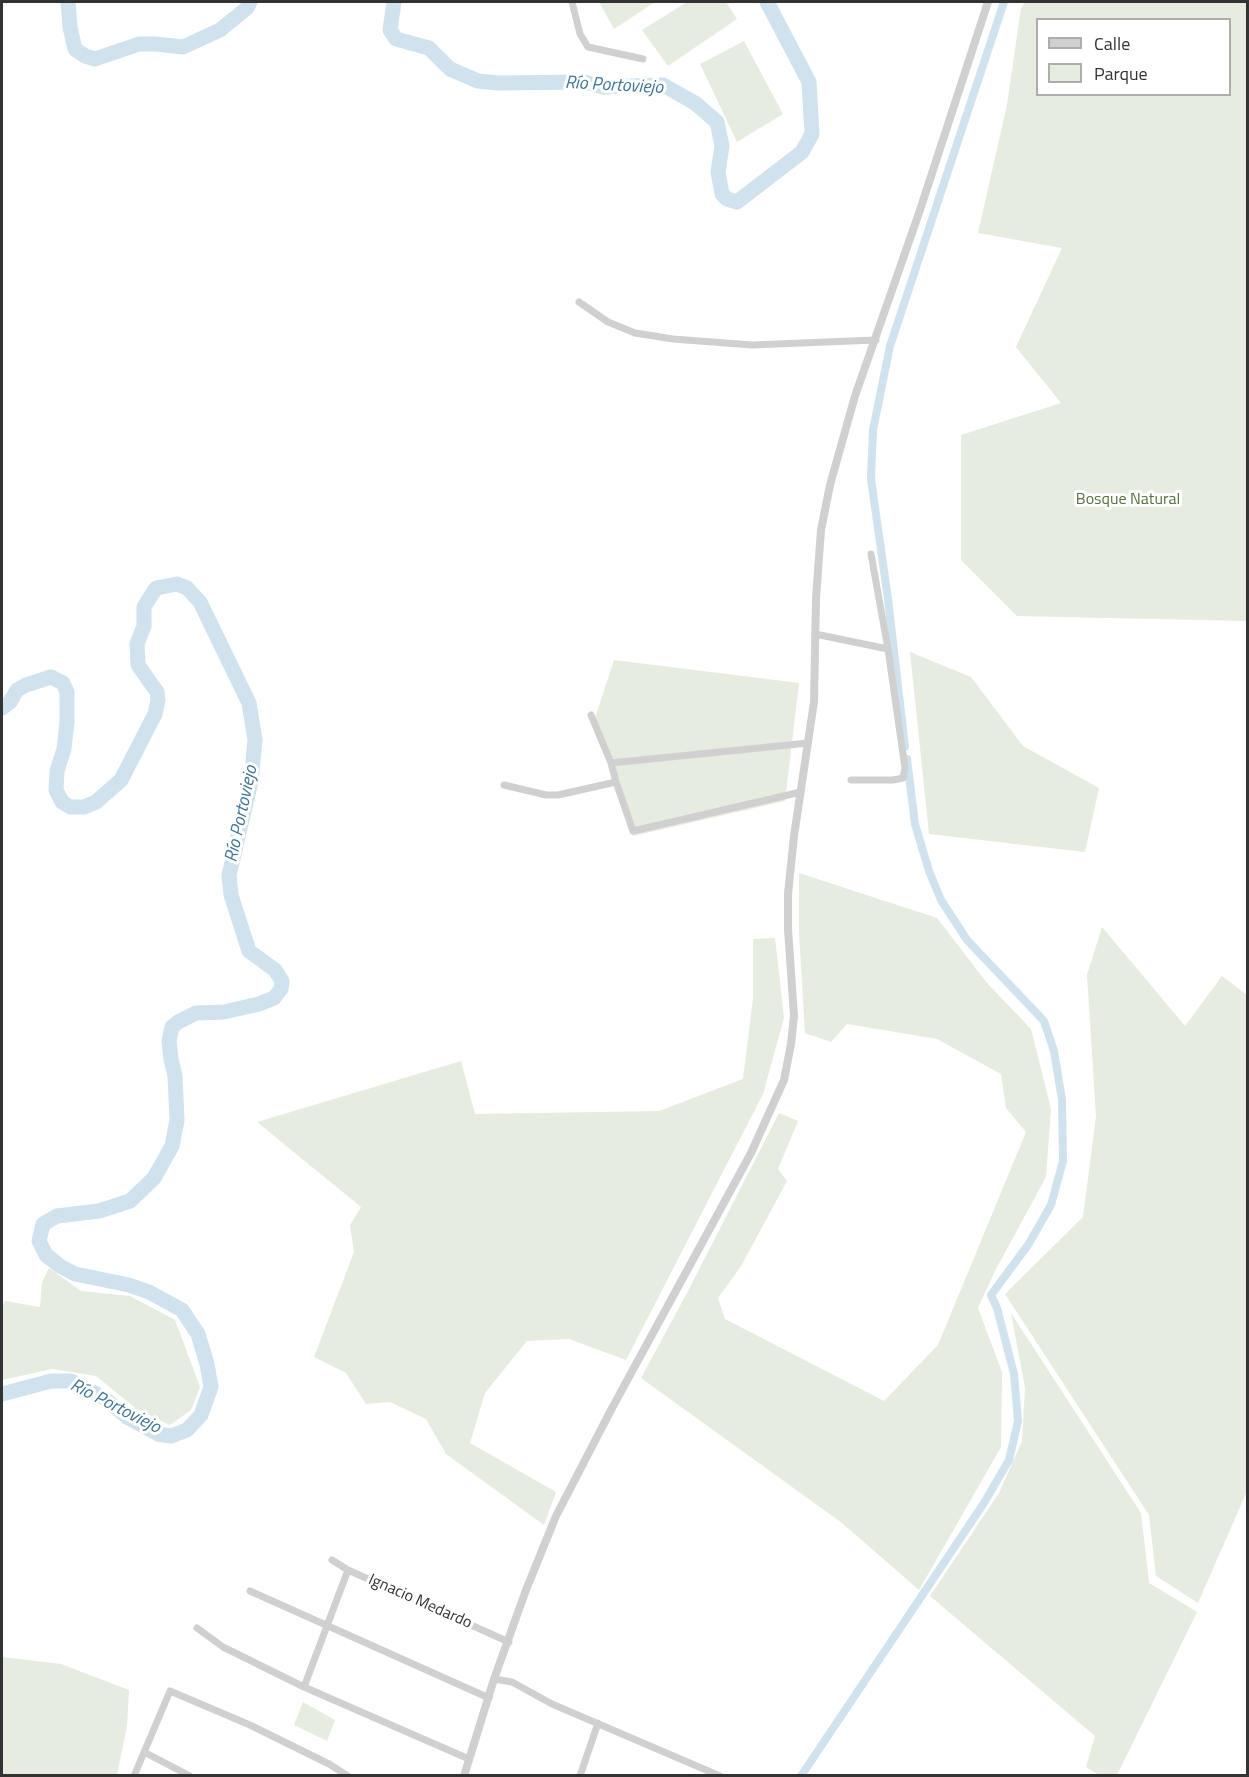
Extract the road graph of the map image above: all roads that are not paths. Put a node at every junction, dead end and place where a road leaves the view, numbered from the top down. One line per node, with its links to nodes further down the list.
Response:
1 (572, 2): 3 (street)
2 (988, 2): 5 (street)
3 (643, 59)
4 (579, 302): 5 (street)
5 (876, 340): 7 (street)
6 (871, 554): 8 (street)
7 (815, 634): 8 (street); 10 (street)
8 (888, 649): 12 (street)
9 (591, 714): 11 (street)
10 (808, 743): 11 (street); 15 (street)
11 (611, 763): 13 (street)
12 (851, 780)
13 (615, 782): 14 (street); 15 (street)
14 (504, 785)
15 (801, 792): 21 (street)
16 (333, 1560): 17 (street, Ignacio Medardo)
17 (348, 1570): 19 (street); 21 (street, Ignacio Medardo)
18 (249, 1591): 19 (street)
19 (328, 1625): 23 (street); 24 (street)
20 (196, 1628): 23 (street)
21 (509, 1642): 22 (street)
22 (494, 1679): 24 (street); 25 (street)
23 (304, 1687): 27 (street)
24 (489, 1698): 27 (street)
25 (597, 1723): 32 (street); 33 (street)
26 (144, 1752): 28 (street); 29 (street); 30 (street)
27 (469, 1759): 31 (street)
28 (134, 1776)
29 (190, 1776)
30 (348, 1776)
31 (464, 1776)
32 (580, 1776)
33 (720, 1776)

